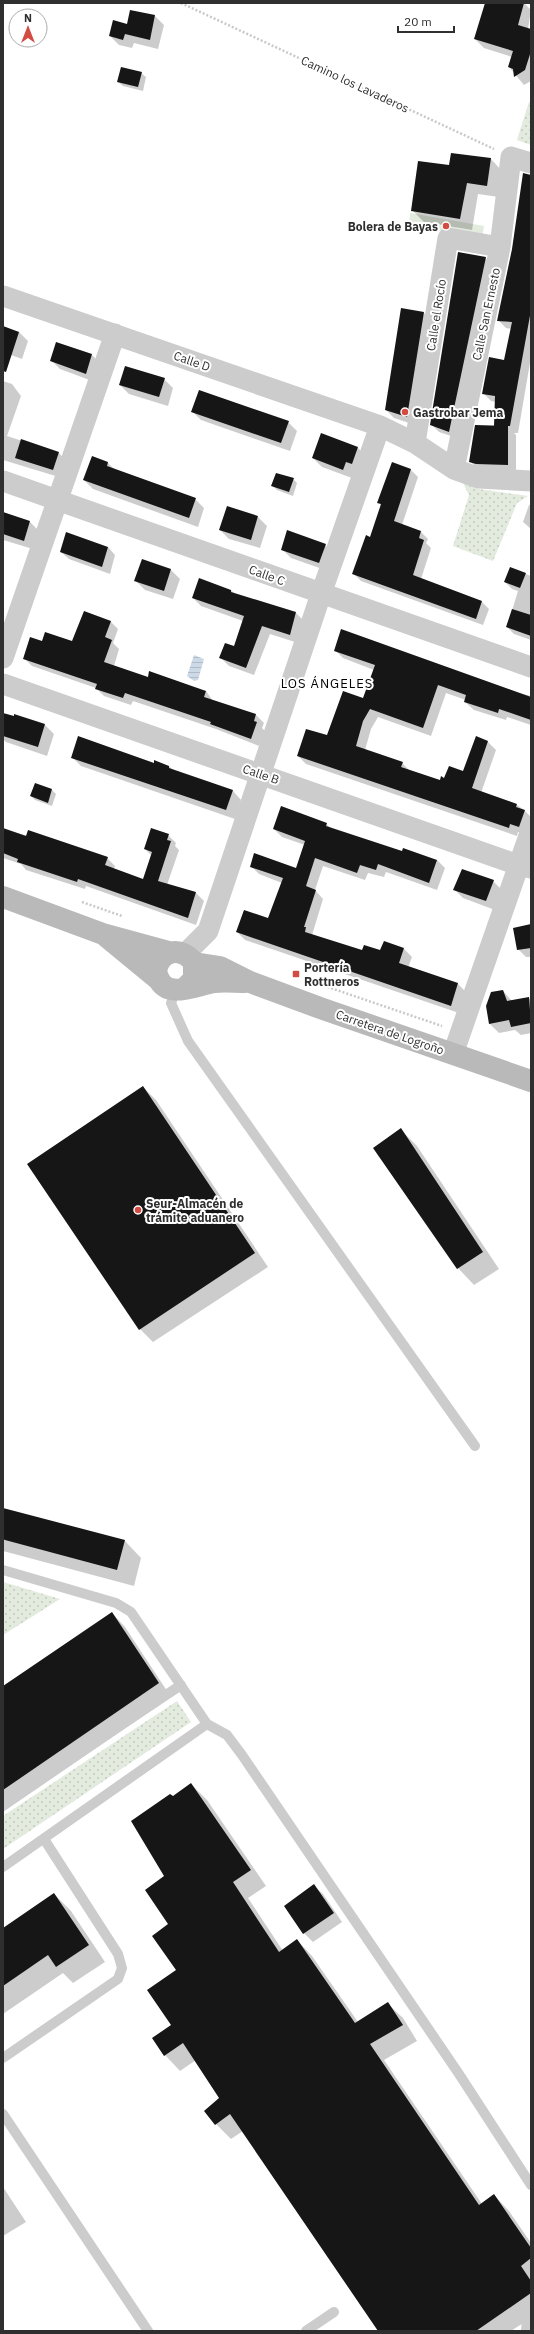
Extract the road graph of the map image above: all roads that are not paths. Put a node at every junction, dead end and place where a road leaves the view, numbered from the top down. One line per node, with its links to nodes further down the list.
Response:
1 (531, 163): 2 (street, Calle San Ernesto)
2 (500, 247): 6 (street, Calle el Rocío); 7 (street, Calle San Ernesto)
3 (3, 296): 4 (street, Calle D)
4 (115, 334): 5 (street, Calle D); 10 (street)
5 (380, 426): 6 (street, Calle D); 11 (street)
6 (415, 443): 7 (street, Calle D)
7 (454, 469): 9 (street, Calle D)
8 (3, 481): 10 (street, Calle C)
9 (531, 481)
10 (58, 500): 11 (street, Calle C); 12 (street)
11 (321, 594): 13 (street, Calle C); 15 (street)
12 (3, 658)
13 (531, 667)
14 (3, 684): 15 (street, Calle B)
15 (260, 774): 17 (street, Calle B); 20 (street)
16 (531, 830): 17 (street)
17 (525, 866): 23 (street)
18 (3, 897): 19 (main road, Carretera de Logroño)
19 (103, 934): 20 (main road, Carretera de Logroño); 22 (main road, Carretera de Logroño)
20 (183, 956): 21 (main road, Carretera de Logroño); 22 (main road); 22 (main road)
21 (250, 982): 22 (main road, Carretera de Logroño); 23 (main road, Carretera de Logroño)
22 (173, 986): 25 (lane)
23 (453, 1054): 24 (main road, Carretera de Logroño)
24 (531, 1081)
25 (475, 1446)
26 (3, 1570): 27 (lane)
27 (181, 1685): 28 (lane); 29 (lane)
28 (207, 1724): 30 (lane); 34 (lane)
29 (3, 1804)
30 (44, 1839): 31 (lane); 32 (lane)
31 (3, 1867)
32 (3, 2058)
33 (3, 2114): 37 (lane)
34 (531, 2185)
35 (531, 2309): 39 (lane)
36 (334, 2312): 38 (lane)
37 (148, 2331)
38 (306, 2331)
39 (526, 2331)

